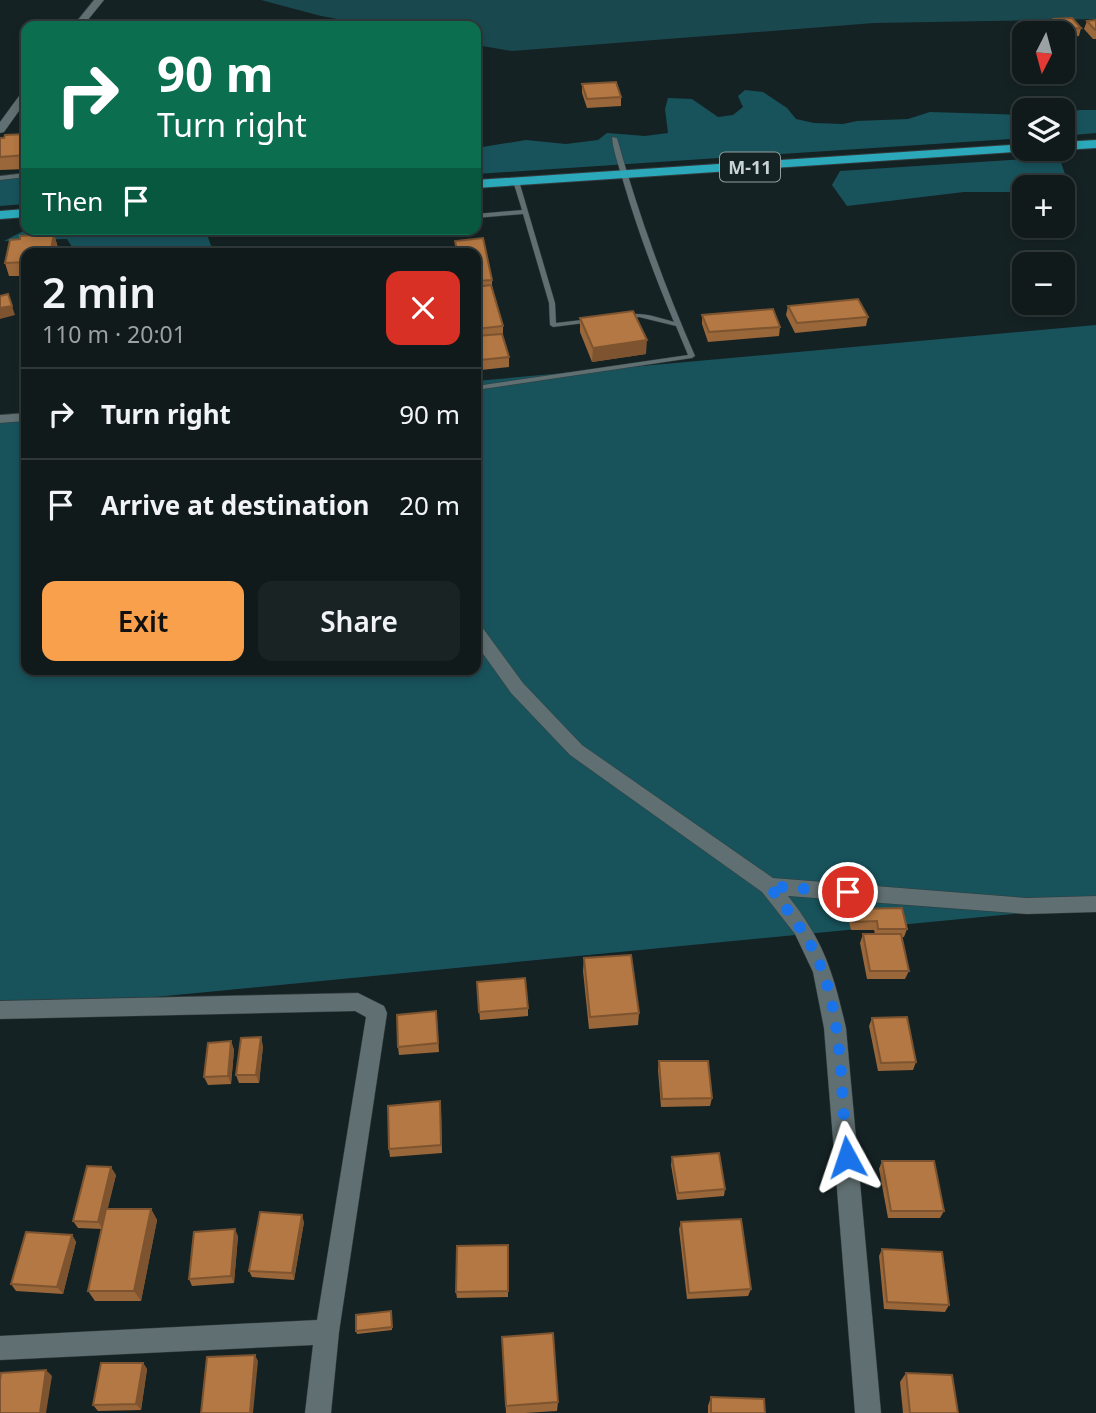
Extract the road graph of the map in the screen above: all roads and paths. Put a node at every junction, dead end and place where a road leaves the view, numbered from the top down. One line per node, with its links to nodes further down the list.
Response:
1 (99, 0): 2 (street)
2 (82, 21)
3 (21, 101): 4 (street)
4 (0, 130)
5 (614, 138): 9 (lane)
6 (1096, 144): 7 (highway)
7 (1075, 145)
8 (1012, 149): 9 (highway, М-11)
9 (624, 175): 12 (highway, М-11); 20 (lane)
10 (21, 176): 11 (lane)
11 (0, 178)
12 (516, 181): 13 (highway, М-11); 14 (lane)
13 (481, 184)
14 (525, 212): 17 (lane); 19 (lane)
15 (21, 213): 16 (highway)
16 (0, 215)
17 (481, 216)
18 (615, 318): 20 (lane)
19 (602, 319)
20 (678, 325): 21 (lane)
21 (481, 387)
22 (21, 417): 23 (street)
23 (0, 419)
24 (481, 638): 25 (street)
25 (769, 886): 26 (street); 31 (street)
26 (1096, 904)
27 (0, 1010): 28 (street)
28 (327, 1332): 29 (street); 30 (street)
29 (0, 1348)
30 (318, 1413)
31 (869, 1413)

